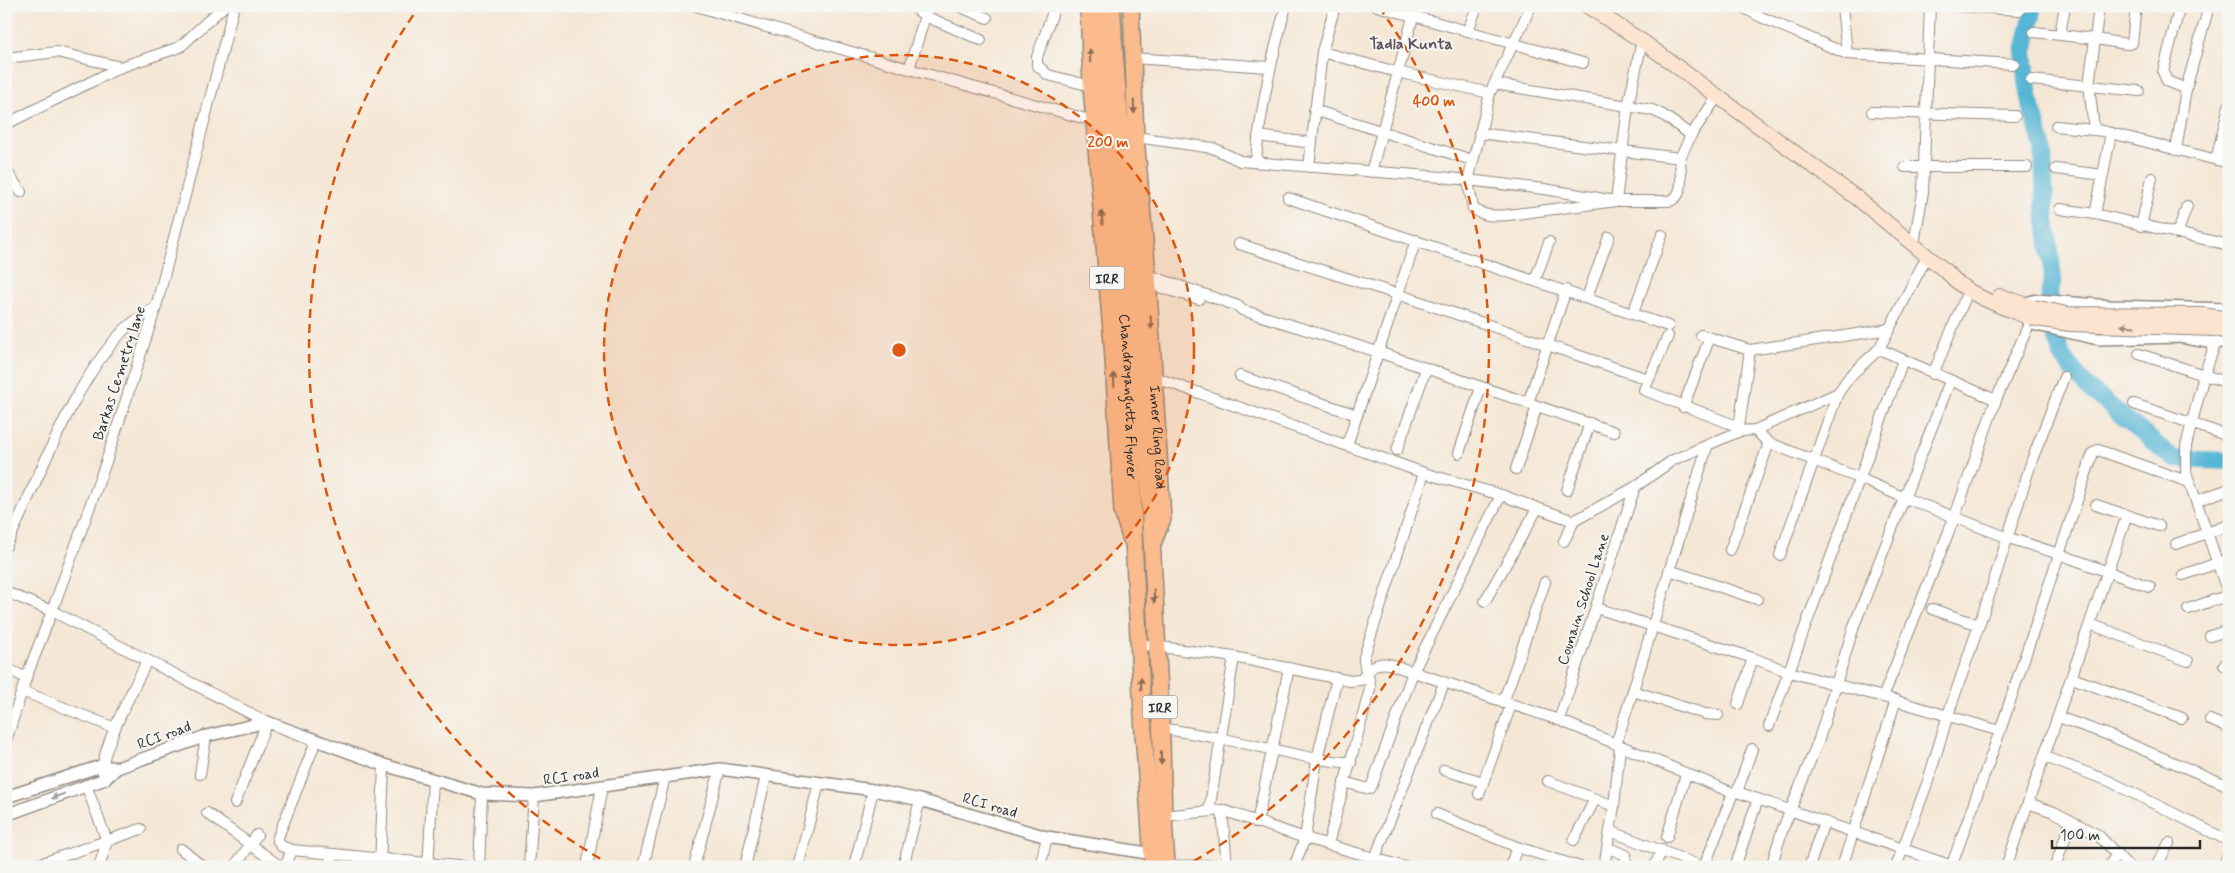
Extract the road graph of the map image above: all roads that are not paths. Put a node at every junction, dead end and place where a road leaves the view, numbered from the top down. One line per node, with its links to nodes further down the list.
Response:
1 (224, 6): 45 (street)
2 (234, 6): 113 (street, Barkas Cemetry lane)
3 (696, 6): 47 (street)
4 (912, 6): 28 (street)
5 (958, 6): 30 (street)
6 (1055, 6): 51 (street)
7 (1112, 6): 180 (highway, Chandrayangutta Flyover / IRR)
8 (1131, 6): 41 (main road, Inner Ring Road / IRR)
9 (1286, 6): 46 (street)
10 (1335, 6): 38 (street)
11 (1377, 6): 27 (street)
12 (1477, 6): 31 (street)
13 (1531, 6): 37 (street)
14 (1587, 6): 36 (main road)
15 (1741, 6): 29 (street)
16 (1766, 6): 29 (street)
17 (1842, 6): 39 (street)
18 (1930, 6): 42 (street)
19 (1957, 6): 26 (street)
20 (2065, 6): 33 (street)
21 (2099, 6): 34 (street)
22 (2136, 6): 34 (street)
23 (2180, 6): 53 (street)
24 (2209, 6): 53 (street)
25 (1089, 7): 51 (main road, IRR, one-way to 25); 181 (highway, Chandrayangutta Flyover / IRR)
26 (2020, 10)
27 (1414, 11): 31 (street); 48 (street)
28 (925, 16): 35 (street); 47 (street)
29 (1761, 17): 39 (street)
30 (987, 18)
31 (1468, 31): 37 (street)
32 (2034, 32): 33 (street)
33 (2060, 34): 34 (street)
34 (2095, 39): 50 (street)
35 (982, 40)
36 (1642, 41): 55 (main road); 56 (street)
37 (1514, 42): 43 (street); 52 (street)
38 (1322, 52): 48 (street); 58 (street)
39 (1847, 54): 42 (street)
40 (6, 58): 45 (street)
41 (1132, 58): 46 (street); 71 (main road, Inner Ring Road / IRR, one-way to 71)
42 (1927, 59): 44 (street); 60 (street)
43 (1583, 63)
44 (2014, 64)
45 (121, 67): 63 (street)
46 (1269, 67): 70 (street)
47 (908, 69): 62 (street)
48 (1397, 72): 52 (street); 66 (street)
49 (2031, 80): 50 (street)
50 (2088, 85): 54 (street); 65 (street)
51 (1091, 86): 62 (main road, IRR)
52 (1492, 89): 56 (street); 67 (street)
53 (2186, 90): 74 (street)
54 (2139, 91)
55 (1717, 97): 69 (street); 102 (main road)
56 (1628, 106): 69 (street); 73 (street)
57 (2229, 106): 77 (street)
58 (1314, 110): 66 (street); 72 (street)
59 (1872, 112): 60 (street)
60 (1926, 114): 61 (street); 80 (street)
61 (2016, 116)
62 (1094, 121): 181 (main road, IRR, one-way to 62)
63 (6, 124)
64 (2056, 126): 65 (street)
65 (2094, 130): 68 (street)
66 (1382, 132): 76 (street); 86 (street)
67 (1479, 133): 73 (street); 76 (street)
68 (2111, 134): 74 (street); 87 (street)
69 (1691, 135): 75 (street)
70 (1258, 136): 72 (street); 78 (street)
71 (1136, 137): 78 (street); 107 (main road, Inner Ring Road / IRR)
72 (1312, 143): 81 (street)
73 (1622, 150): 75 (street); 92 (street)
74 (2176, 150): 77 (street)
75 (1680, 158): 92 (street)
76 (1472, 160): 89 (street)
77 (2216, 160): 79 (street)
78 (1256, 161): 81 (street)
79 (2229, 163)
80 (1924, 166): 82 (street); 83 (street); 102 (street)
81 (1309, 167): 86 (street)
82 (1905, 167)
83 (2027, 167)
84 (2056, 169): 87 (street)
85 (6, 171): 90 (street)
86 (1371, 172): 89 (street)
87 (2103, 175): 95 (street)
88 (2152, 178): 96 (street)
89 (1468, 181): 92 (street); 92 (street)
90 (21, 192)
91 (1288, 198): 100 (street)
92 (1616, 201)
93 (2187, 206): 97 (street)
94 (2060, 209): 95 (street)
95 (2095, 214): 96 (street)
96 (2141, 226): 97 (street)
97 (2177, 234): 104 (street)
98 (1662, 235): 115 (street)
99 (1609, 237): 112 (street)
100 (1416, 240): 108 (street); 111 (street)
101 (1549, 242): 108 (street)
102 (1914, 243): 105 (main road)
103 (1240, 244): 111 (street)
104 (2229, 245)
105 (1927, 256): 106 (main road); 118 (street)
106 (1949, 274): 109 (main road); 116 (main road)
107 (1148, 279): 127 (street); 134 (main road, Inner Ring Road / IRR, one-way to 134)
108 (1535, 280): 110 (street)
109 (1969, 289): 116 (main road); 131 (street)
110 (1566, 290): 112 (street); 123 (street)
111 (1397, 294): 123 (street); 127 (street)
112 (1587, 297): 115 (street)
113 (156, 307): 179 (street); 199 (street, Barkas Cemetry lane)
114 (2229, 311): 116 (street); 122 (street)
115 (1633, 313): 144 (street)
116 (2029, 313): 117 (main road, bridge); 119 (main road, one-way to 116, bridge); 122 (street); 141 (street)
117 (2229, 319)
118 (1890, 328): 125 (street); 126 (street)
119 (2229, 332)
120 (1700, 335): 126 (street)
121 (2229, 341): 122 (street)
122 (2214, 343): 132 (street)
123 (1547, 344): 135 (street); 142 (street)
124 (1707, 345): 144 (street)
125 (1879, 349): 129 (street); 140 (street)
126 (1750, 350): 148 (street)
127 (1378, 352): 130 (street); 145 (street)
128 (2138, 354): 132 (street)
129 (1903, 360): 131 (street); 161 (street)
130 (1426, 369): 139 (street); 155 (street)
131 (1933, 374): 137 (street)
132 (2204, 375): 138 (street); 147 (street)
133 (1240, 376): 145 (street)
134 (1154, 377): 153 (street); 180 (main road, Inner Ring Road / IRR)
135 (1642, 377)
136 (2064, 377): 176 (street)
137 (1950, 381): 141 (street); 166 (street)
138 (2229, 383)
139 (1481, 387): 142 (street); 156 (street)
140 (1838, 393): 149 (street); 157 (street)
141 (1996, 400): 170 (street)
142 (1532, 404): 146 (street); 158 (street)
143 (2134, 404): 147 (street)
144 (1683, 407): 148 (street)
145 (1357, 415): 153 (street)
146 (1590, 423): 150 (street); 164 (street)
147 (2193, 423): 151 (street); 160 (street)
148 (1739, 429): 149 (street); 154 (street)
149 (1755, 430): 152 (street)
150 (1614, 432)
151 (2229, 436)
152 (1769, 443): 157 (street); 182 (street)
153 (1347, 445): 159 (street)
154 (1707, 447): 162 (street); 187 (street)
155 (1397, 450)
156 (1459, 453)
157 (1813, 459): 161 (street); 184 (street)
158 (1516, 469)
159 (1424, 473): 165 (street); 215 (street)
160 (2187, 477): 167 (street); 183 (street)
161 (1859, 478): 166 (street); 214 (street)
162 (1635, 487): 172 (street); 196 (street, Counain School Lane)
163 (2229, 489): 167 (street)
164 (1567, 490)
165 (1501, 495): 169 (street); 213 (street)
166 (1905, 498): 170 (street); 220 (street)
167 (2196, 501): 175 (street)
168 (2096, 505): 171 (street)
169 (1538, 509): 172 (street); 195 (street)
170 (1954, 516): 176 (street); 223 (street)
171 (2128, 516): 174 (street); 188 (street)
172 (1574, 521): 177 (street)
173 (2229, 525): 175 (street)
174 (2159, 526)
175 (2207, 532): 178 (street); 186 (street)
176 (2006, 537): 183 (street); 201 (street)
177 (1564, 541)
178 (2176, 544)
179 (6, 546)
180 (1151, 547): 206 (highway, Inner Ring Road / IRR, one-way to 206)
181 (1134, 549): 205 (highway, IRR)
182 (1730, 550)
183 (2060, 554): 188 (street); 238 (street)
184 (1780, 555)
185 (2229, 559): 186 (street)
186 (2217, 563): 189 (street); 193 (street)
187 (1669, 570): 194 (street); 202 (street)
188 (2108, 571): 191 (street); 200 (street)
189 (2183, 575)
190 (1545, 582): 225 (street)
191 (2150, 587)
192 (6, 592): 199 (street)
193 (2229, 595): 198 (street)
194 (1757, 599)
195 (1485, 601)
196 (1596, 608): 202 (street); 231 (street, Counain School Lane)
197 (1932, 609): 201 (street)
198 (2188, 609)
199 (52, 611): 209 (street); 216 (street, Barkas Cemetry lane)
200 (2090, 624): 210 (street); 218 (street)
201 (1979, 625): 228 (street)
202 (1654, 627): 208 (street); 222 (street)
203 (2229, 630): 204 (street)
204 (2210, 636)
205 (1139, 644): 206 (street); 311 (highway, IRR, one-way to 205)
206 (1156, 645): 207 (street); 236 (highway, Inner Ring Road / IRR)
207 (1234, 657): 212 (street); 240 (street)
208 (1753, 658): 214 (street); 226 (street)
209 (147, 661): 233 (street); 235 (street)
210 (2188, 661)
211 (6, 668): 216 (street)
212 (1289, 668): 217 (street); 244 (street)
213 (1413, 672): 215 (street); 219 (street); 261 (street)
214 (1789, 672): 220 (street); 234 (street)
215 (1367, 673): 217 (street); 248 (street)
216 (26, 678): 221 (street, Barkas Cemetry lane)
217 (1337, 678): 247 (street)
218 (2072, 678): 229 (street); 230 (street)
219 (1444, 683): 225 (street); 310 (street)
220 (1837, 684): 223 (street); 281 (street)
221 (22, 691): 235 (street); 241 (street, Barkas Cemetry lane)
222 (1633, 691): 227 (street); 243 (street)
223 (1884, 697): 224 (street)
224 (1896, 700): 228 (street); 291 (street)
225 (1507, 704): 231 (street); 262 (street)
226 (1738, 704)
227 (1718, 715)
228 (1948, 715): 238 (street); 306 (street)
229 (2058, 717): 246 (street); 265 (street)
230 (2182, 718)
231 (1559, 720): 243 (street)
232 (2210, 720): 237 (street)
233 (267, 722): 239 (street, RCI road); 242 (street, RCI road); 276 (street)
234 (1769, 726)
235 (115, 728): 250 (street)
236 (1161, 728): 240 (street); 285 (highway, Inner Ring Road / IRR, one-way to 285)
237 (2229, 728)
238 (2000, 731): 317 (street)
239 (206, 736): 251 (street, RCI road); 254 (street)
240 (1220, 738): 244 (street); 280 (street)
241 (6, 741)
242 (316, 741): 249 (street, RCI road); 304 (street)
243 (1618, 745): 255 (street); 278 (street)
244 (1272, 749): 247 (street); 288 (street)
245 (1752, 749): 268 (street)
246 (2045, 757): 277 (street); 298 (street)
247 (1317, 759): 248 (street); 294 (street)
248 (1351, 763): 261 (street)
249 (384, 765): 259 (street, RCI road); 312 (street)
250 (102, 766): 251 (street, RCI road); 258 (street); 272 (street, RCI road)
251 (118, 768): 258 (street)
252 (720, 769): 256 (street, RCI road); 257 (street, RCI road); 329 (street)
253 (1444, 770): 262 (street)
254 (200, 774)
255 (1686, 774): 268 (street); 293 (street)
256 (766, 776): 263 (street, RCI road); 330 (street)
257 (665, 777): 266 (street, RCI road); 328 (street)
258 (105, 779): 264 (street)
259 (433, 780): 269 (street, RCI road); 313 (street)
260 (1548, 781): 273 (street)
261 (1344, 782): 300 (street)
262 (1483, 782): 270 (street)
263 (819, 784): 267 (street, RCI road); 331 (street)
264 (86, 786): 284 (street, one-way to 284); 297 (street)
265 (2229, 786)
266 (602, 787): 271 (street, RCI road); 327 (street)
267 (873, 790): 275 (street, RCI road); 332 (street)
268 (1735, 792): 274 (street); 342 (street)
269 (482, 794): 271 (street, RCI road); 325 (street)
270 (1479, 794)
271 (534, 796): 326 (street)
272 (6, 797)
273 (1595, 798): 278 (street); 296 (street)
274 (1758, 799): 281 (street); 343 (street)
275 (920, 800): 292 (street, RCI road); 333 (street)
276 (236, 803)
277 (2028, 803): 286 (street); 348 (street)
278 (1614, 806): 290 (street)
279 (1222, 810): 280 (street); 288 (street); 316 (street)
280 (1209, 811): 285 (street)
281 (1790, 812): 287 (street); 344 (street)
282 (207, 813): 295 (street)
283 (1436, 814): 301 (street)
284 (6, 815)
285 (1163, 816): 315 (highway, Inner Ring Road / IRR)
286 (2071, 821): 307 (street); 349 (street)
287 (1824, 822): 291 (street); 345 (street)
288 (1257, 823): 294 (street)
289 (140, 829): 297 (street)
290 (1610, 831): 302 (street); 305 (street)
291 (1854, 833): 306 (street); 346 (street)
292 (1048, 837): 311 (street, RCI road); 334 (street)
293 (1667, 837)
294 (1305, 838): 300 (street); 335 (street)
295 (254, 839): 320 (street); 321 (street)
296 (1574, 840)
297 (107, 841): 314 (street); 318 (street)
298 (2229, 841)
299 (2169, 843): 352 (street)
300 (1328, 844): 310 (street)
301 (1517, 847): 337 (street); 338 (street)
302 (1608, 848): 339 (street); 340 (street)
303 (182, 849): 319 (street)
304 (292, 850): 309 (street); 322 (street)
305 (1662, 850): 341 (street); 342 (street)
306 (1902, 850): 317 (street); 347 (street)
307 (2117, 853): 350 (street); 351 (street)
308 (2229, 853): 353 (street)
309 (331, 854): 312 (street); 323 (street)
310 (1375, 858): 336 (street)
311 (1153, 861)
312 (380, 863): 313 (street)
313 (428, 865): 324 (street)
314 (36, 866)
315 (1167, 866): 316 (street)
316 (1227, 866)
317 (1953, 866)
318 (99, 867)
319 (203, 867)
320 (234, 867)
321 (281, 867)
322 (285, 867)
323 (330, 867)
324 (467, 867)
325 (479, 867)
326 (529, 867)
327 (587, 867)
328 (644, 867)
329 (694, 867)
330 (745, 867)
331 (798, 867)
332 (854, 867)
333 (903, 867)
334 (1040, 867)
335 (1294, 867)
336 (1405, 867)
337 (1510, 867)
338 (1580, 867)
339 (1604, 867)
340 (1625, 867)
341 (1654, 867)
342 (1704, 867)
343 (1735, 867)
344 (1771, 867)
345 (1809, 867)
346 (1842, 867)
347 (1896, 867)
348 (2006, 867)
349 (2055, 867)
350 (2109, 867)
351 (2129, 867)
352 (2156, 867)
353 (2223, 867)

